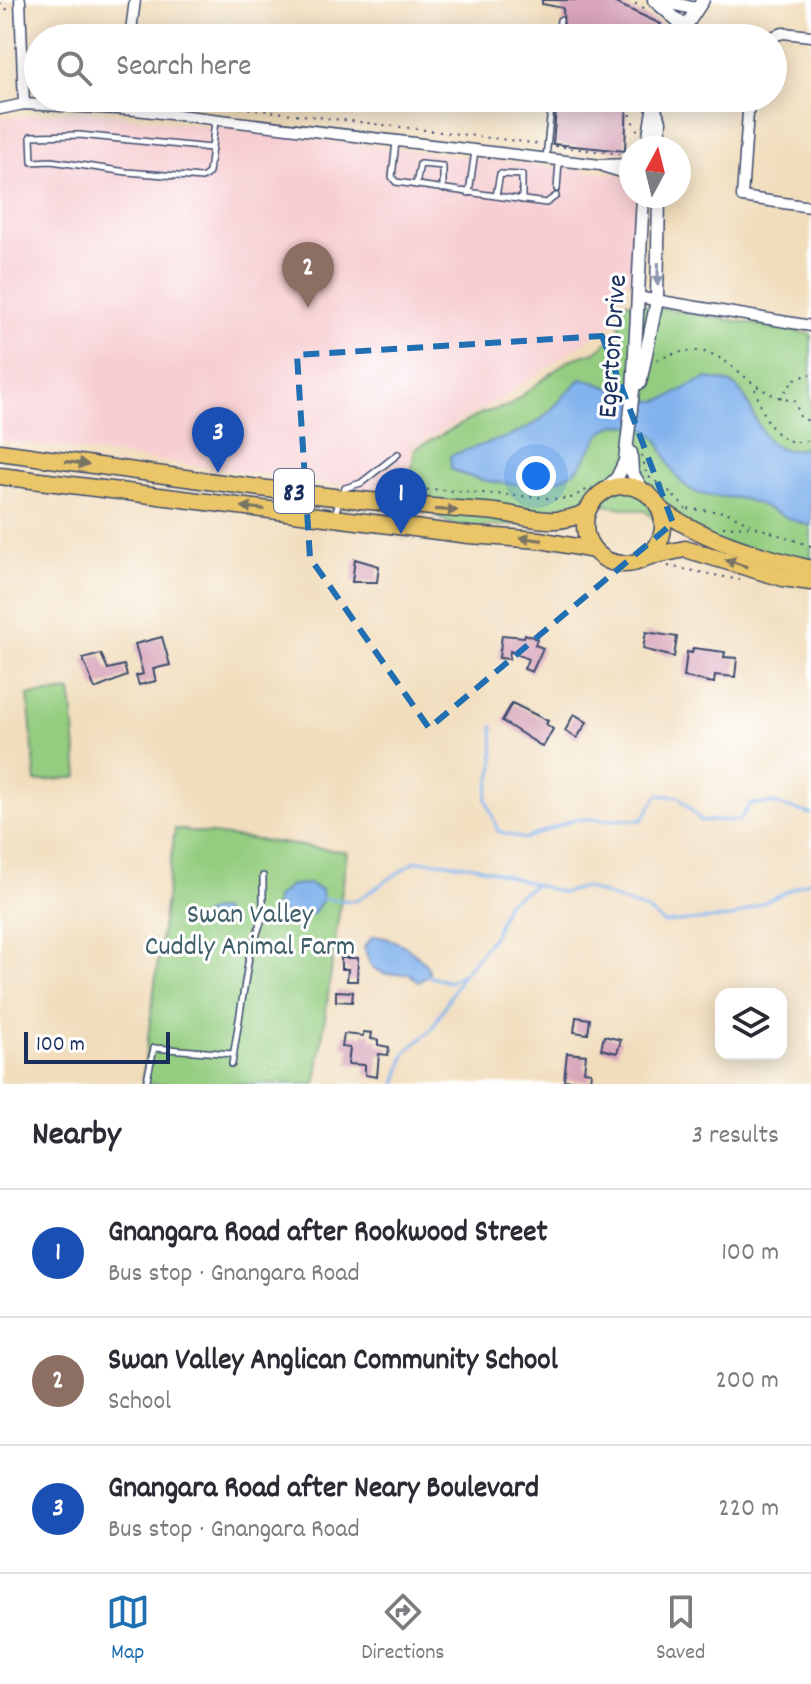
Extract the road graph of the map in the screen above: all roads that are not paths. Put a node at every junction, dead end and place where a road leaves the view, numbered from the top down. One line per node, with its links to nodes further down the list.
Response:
1 (20, 0): 12 (street)
2 (135, 0): 6 (street)
3 (656, 0): 4 (street); 8 (street)
4 (699, 4): 9 (street)
5 (560, 20): 7 (lane)
6 (132, 24)
7 (560, 24)
8 (675, 24)
9 (686, 24)
10 (787, 33): 11 (street)
11 (811, 36)
12 (24, 104): 13 (street)
13 (0, 109)
14 (172, 112): 19 (street)
15 (551, 112): 25 (lane)
16 (652, 112): 20 (street)
17 (658, 112): 21 (street)
18 (748, 112): 35 (street)
19 (215, 120): 22 (street); 23 (lane)
20 (645, 136)
21 (659, 136)
22 (396, 141): 24 (street); 30 (lane)
23 (211, 148): 23 (lane)
24 (475, 151): 25 (street); 32 (lane)
25 (546, 159): 26 (street)
26 (559, 161): 28 (street); 34 (lane)
27 (619, 164): 28 (street)
28 (600, 165): 29 (street)
29 (619, 171)
30 (416, 185): 31 (lane); 31 (lane)
31 (443, 189): 32 (lane)
32 (469, 193): 33 (lane)
33 (496, 196): 34 (lane); 34 (lane)
34 (522, 200)
35 (811, 207)
36 (642, 208): 38 (street, Egerton Drive)
37 (659, 208): 39 (street, Egerton Drive, one-way to 39)
38 (637, 297): 39 (street); 41 (street, Egerton Drive)
39 (657, 300): 40 (street); 41 (street, Egerton Drive)
40 (811, 326)
41 (635, 392): 42 (street, Egerton Drive)
42 (630, 435): 46 (street, Egerton Drive); 47 (street, Egerton Drive)
43 (0, 452): 48 (main road, 83, one-way to 48)
44 (398, 454): 48 (lane)
45 (0, 476): 51 (main road, 83, one-way to 45)
46 (598, 489): 47 (main road); 50 (main road)
47 (642, 489): 49 (main road)
48 (338, 497): 50 (main road, 83, one-way to 50); 51 (lane)
49 (660, 509): 53 (main road); 54 (main road)
50 (586, 512): 52 (main road)
51 (334, 518): 52 (main road, 83, one-way to 51)
52 (593, 550): 53 (main road, 83)
53 (647, 557): 55 (main road, 83, one-way to 53)
54 (811, 569)
55 (811, 582)
56 (263, 876): 57 (lane)
57 (233, 1054): 58 (lane); 59 (lane)
58 (232, 1064)
59 (146, 1084)

